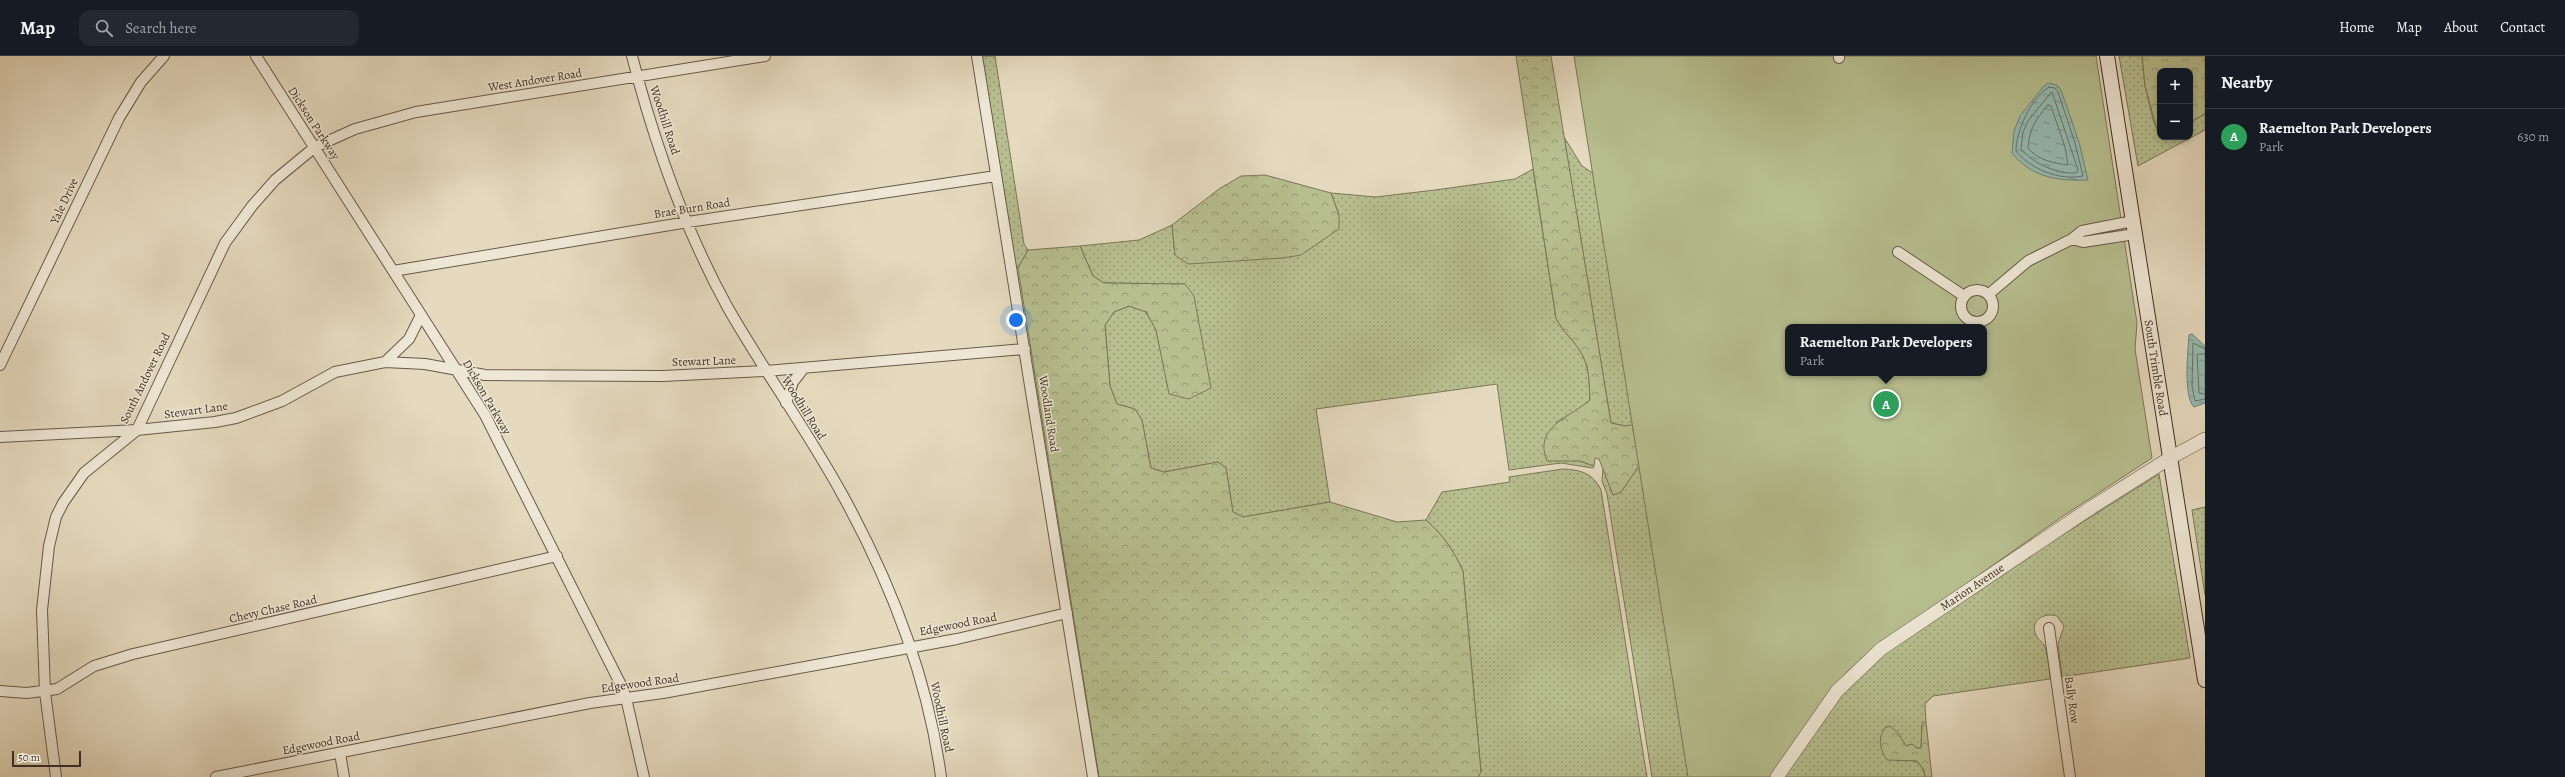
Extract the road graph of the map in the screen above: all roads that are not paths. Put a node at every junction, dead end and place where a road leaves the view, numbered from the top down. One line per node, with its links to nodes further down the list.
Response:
1 (164, 56): 19 (street, Yale Drive)
2 (256, 56): 8 (street, Dickson Parkway)
3 (632, 56): 7 (street, Woodhill Road)
4 (765, 56): 7 (street, West Andover Road)
5 (977, 56): 9 (street, Woodland Road)
6 (2106, 56): 11 (main road, South Trimble Road)
7 (638, 77): 8 (street, West Andover Road); 10 (street, Woodhill Road)
8 (315, 147): 13 (street, Dickson Parkway); 24 (street, South Andover Road)
9 (996, 176): 10 (street, Brae Burn Road); 17 (street, Woodland Road)
10 (688, 222): 13 (street, Brae Burn Road); 22 (street, Woodhill Road)
11 (2134, 228): 14 (street); 27 (main road, South Trimble Road)
12 (1898, 252): 15 (street)
13 (393, 271): 16 (street, Dickson Parkway)
14 (1989, 294): 15 (street); 15 (street)
15 (1964, 296)
16 (421, 315): 18 (street); 21 (street, Dickson Parkway)
17 (1025, 349): 20 (street, Stewart Lane); 29 (street, Woodland Road)
18 (385, 362): 21 (street, Stewart Lane); 24 (street, Stewart Lane)
19 (0, 365)
20 (804, 368): 22 (street, Stewart Lane); 23 (street)
21 (458, 371): 22 (street, Stewart Lane); 28 (street, Dickson Parkway)
22 (766, 371): 23 (street, Woodhill Road)
23 (786, 403): 31 (street, Woodhill Road)
24 (137, 430): 25 (street, Stewart Lane); 34 (street, South Andover Road)
25 (0, 437)
26 (2205, 439): 27 (street, Marion Avenue)
27 (2170, 458): 32 (main road, South Trimble Road); 43 (street, Marion Avenue)
28 (557, 556): 34 (street, Chevy Chase Road); 35 (street, Dickson Parkway)
29 (1067, 613): 31 (street, Edgewood Road); 42 (street, Woodland Road)
30 (2049, 628): 44 (street, Bally Row)
31 (909, 646): 35 (street, Edgewood Road); 41 (street, Woodhill Road)
32 (2205, 680)
33 (0, 691): 34 (street, Chevy Chase Road)
34 (45, 692): 37 (street, South Andover Road)
35 (626, 698): 36 (street, Edgewood Road); 40 (street, Dickson Parkway)
36 (340, 753): 38 (street, Edgewood Road); 39 (street)
37 (56, 777)
38 (216, 777)
39 (344, 777)
40 (644, 777)
41 (941, 777)
42 (1093, 777)
43 (1777, 777)
44 (2070, 777)

